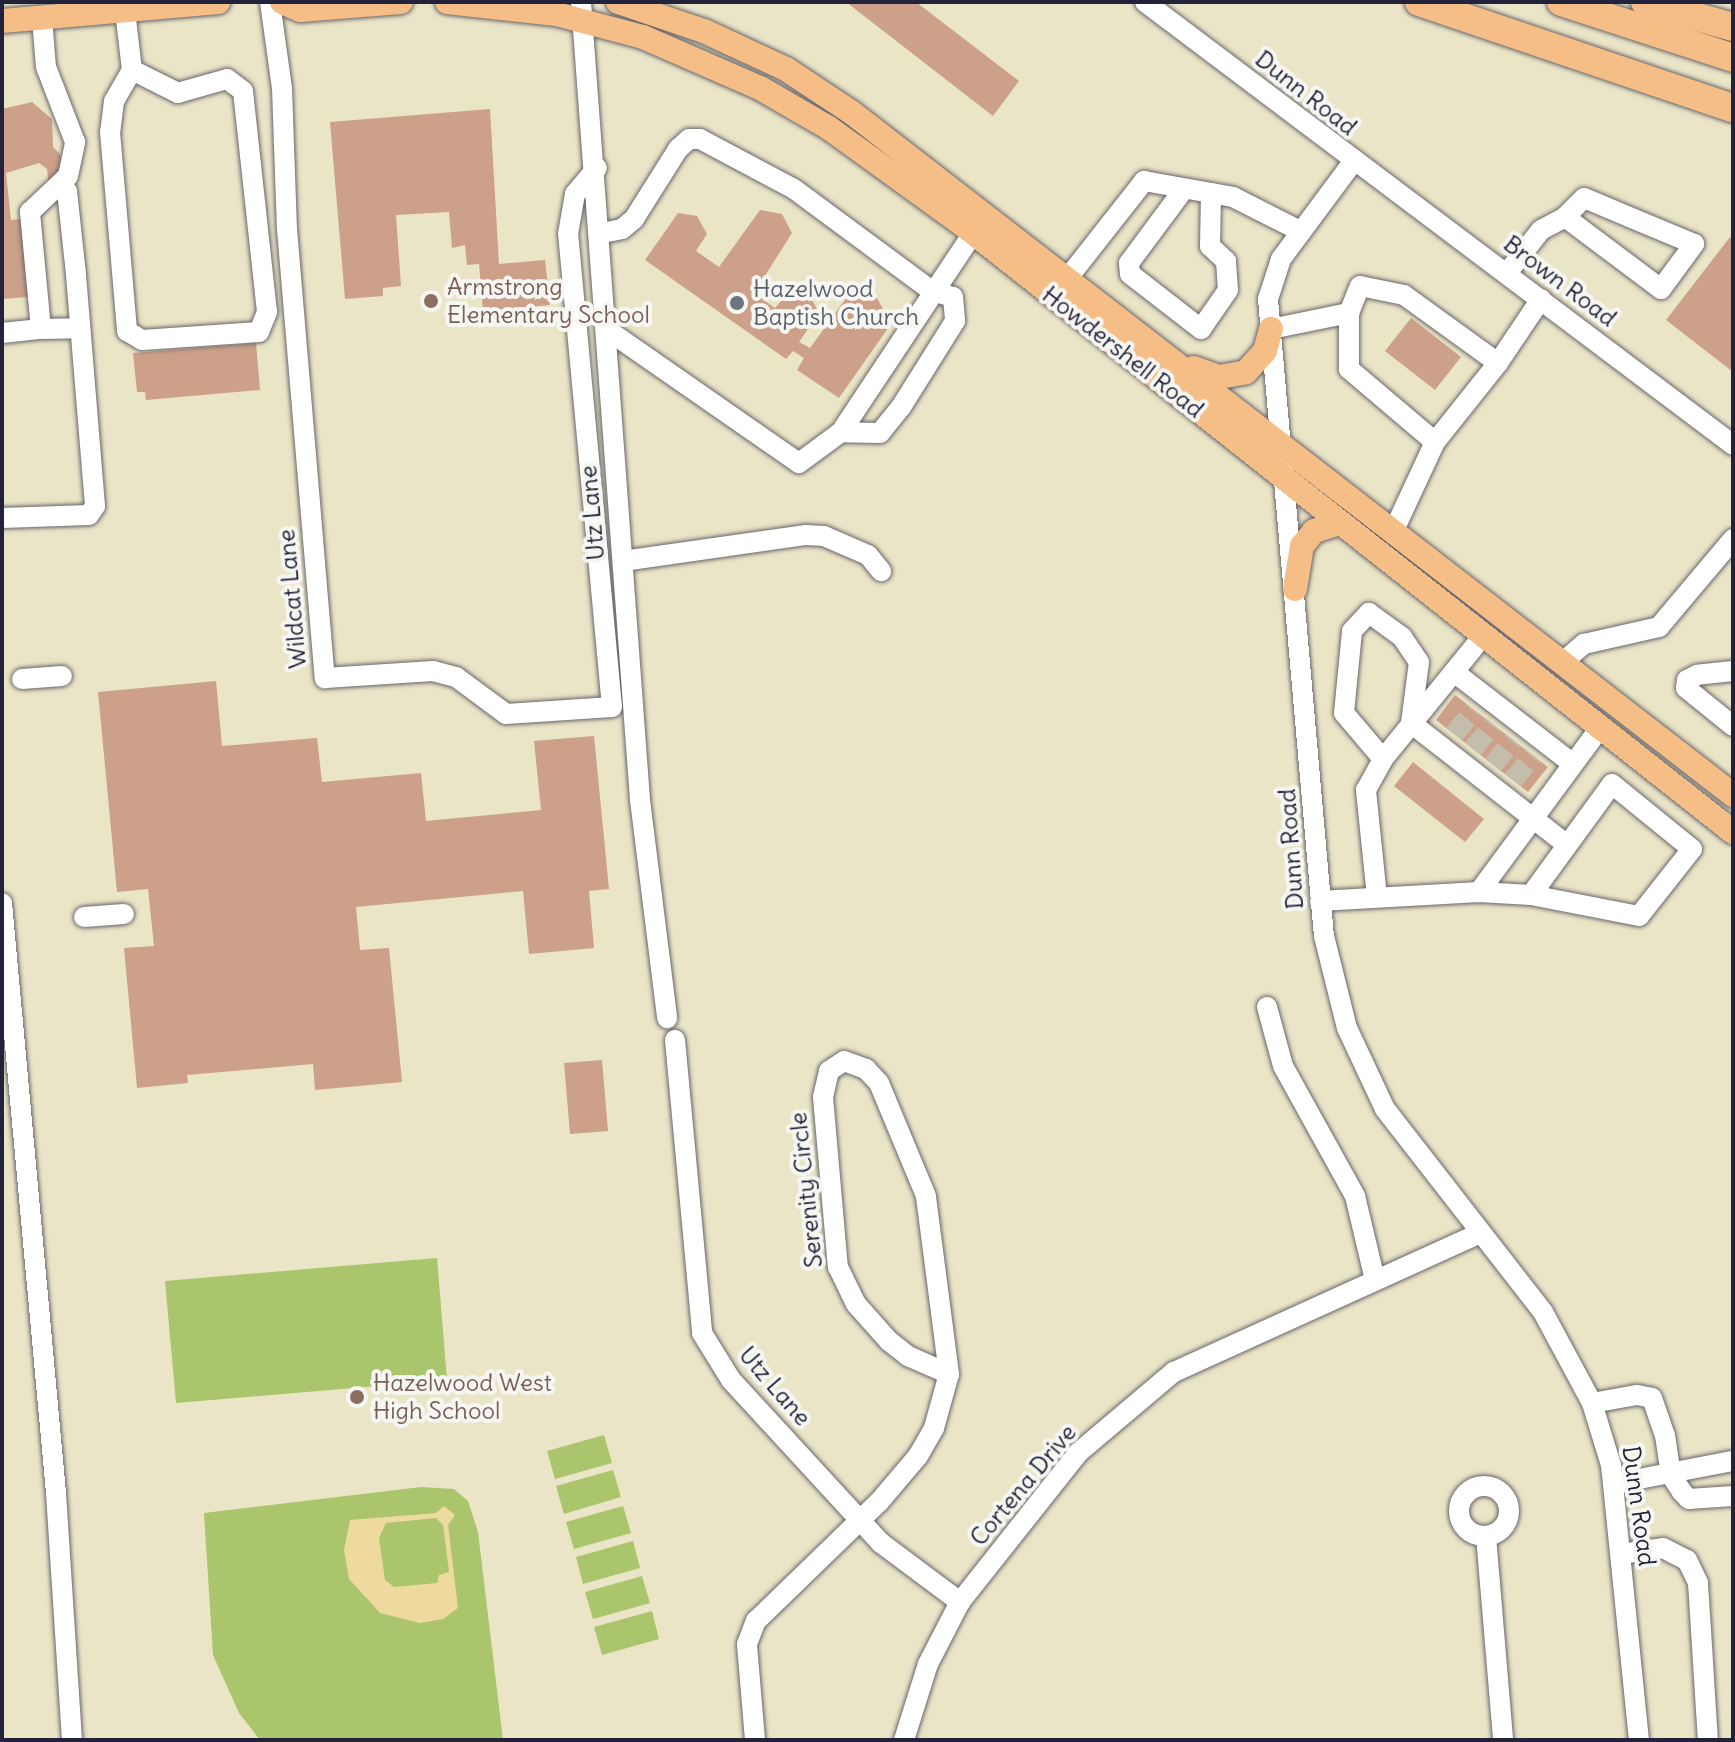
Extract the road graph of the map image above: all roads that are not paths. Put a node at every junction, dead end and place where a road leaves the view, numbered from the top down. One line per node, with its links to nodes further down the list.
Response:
1 (218, 2): 11 (main road)
2 (270, 2): 21 (street, Wildcat Lane)
3 (282, 2): 4 (main road)
4 (401, 2)
5 (447, 2): 13 (main road, Howdershell Road)
6 (618, 2): 30 (main road, Howdershell Road)
7 (1145, 2): 20 (street, Dunn Road)
8 (1419, 2): 19 (highway)
9 (1561, 2): 17 (highway)
10 (1645, 2): 16 (highway)
11 (192, 4): 12 (main road)
12 (124, 6): 14 (main road); 18 (street)
13 (582, 11): 21 (street, Utz Lane); 28 (main road, Howdershell Road)
14 (42, 18): 15 (main road); 22 (street)
15 (2, 21)
16 (1733, 27)
17 (1733, 58)
18 (132, 70): 18 (street)
19 (1733, 108)
20 (1353, 162): 26 (street, Dunn Road); 29 (street, Brown Road)
21 (597, 168): 27 (street, Utz Lane)
22 (61, 185): 34 (street); 37 (street)
23 (1211, 193): 24 (street); 24 (street); 26 (street)
24 (1178, 196): 30 (street)
25 (1565, 217): 25 (street); 29 (street)
26 (1300, 231): 36 (street, Dunn Road)
27 (602, 233): 31 (street); 35 (street, Utz Lane)
28 (973, 233): 31 (street); 45 (main road, Howdershell Road)
29 (1507, 273): 32 (street, Brown Road)
30 (1067, 279): 39 (main road, Howdershell Road)
31 (932, 291): 41 (street); 41 (street)
32 (1541, 299): 40 (street); 44 (street, Brown Road)
33 (1349, 313): 36 (street); 40 (street); 43 (street)
34 (41, 329): 37 (street); 38 (street)
35 (606, 329): 41 (street); 50 (street, Utz Lane)
36 (1271, 329): 39 (main road); 42 (street, Dunn Road)
37 (81, 332): 46 (street)
38 (2, 333)
39 (1170, 356): 42 (main road, Howdershell Road)
40 (1498, 363): 43 (street)
41 (841, 432)
42 (1281, 442): 45 (street, Dunn Road); 48 (main road, Howdershell Road)
43 (1435, 442): 48 (street)
44 (1733, 445)
45 (1285, 479): 47 (main road, Howdershell Road); 52 (street, Dunn Road)
46 (2, 518)
47 (1340, 523): 52 (main road); 53 (main road, Howdershell Road)
48 (1394, 530): 54 (main road, Howdershell Road)
49 (1733, 539): 54 (street)
50 (623, 561): 51 (street); 76 (street, Utz Lane)
51 (881, 571)
52 (1295, 589): 71 (street, Dunn Road)
53 (1483, 636): 56 (street); 61 (main road, Howdershell Road)
54 (1563, 662): 64 (main road, Howdershell Road)
55 (1733, 671): 60 (street)
56 (1454, 672): 59 (street); 63 (street)
57 (62, 676): 58 (street)
58 (22, 679)
59 (1411, 723): 62 (street); 62 (street); 65 (street)
60 (1733, 726)
61 (1600, 728): 63 (street); 66 (main road, Howdershell Road)
62 (1383, 759): 70 (street)
63 (1573, 764): 65 (street)
64 (1733, 795)
65 (1532, 819): 67 (street); 68 (street)
66 (1733, 832)
67 (1567, 845): 69 (street); 69 (street)
68 (1479, 892): 69 (street); 70 (street)
69 (1531, 895)
70 (1377, 897): 71 (street)
71 (1320, 901): 78 (street, Dunn Road)
72 (2, 903): 90 (street)
73 (124, 914): 74 (street)
74 (84, 917)
75 (1267, 1007): 79 (street)
76 (667, 1018)
77 (675, 1040): 86 (street, Utz Lane)
78 (1478, 1234): 79 (street, Cortena Drive); 81 (street, Dunn Road)
79 (1375, 1280): 89 (street, Cortena Drive)
80 (949, 1374): 80 (street, Serenity Circle); 86 (street, Serenity Circle)
81 (1592, 1403): 83 (street); 84 (street, Dunn Road)
82 (1733, 1461): 83 (street)
83 (1671, 1475): 84 (street); 85 (street)
84 (1613, 1484): 88 (street, Dunn Road)
85 (1733, 1496)
86 (859, 1520): 89 (street, Utz Lane); 91 (street, Serenity Circle)
87 (1486, 1536): 93 (street)
88 (1621, 1554): 94 (street, Dunn Road); 95 (street)
89 (960, 1602): 92 (street, Cortena Drive)
90 (72, 1740)
91 (755, 1740)
92 (904, 1740)
93 (1503, 1740)
94 (1639, 1740)
95 (1708, 1740)

